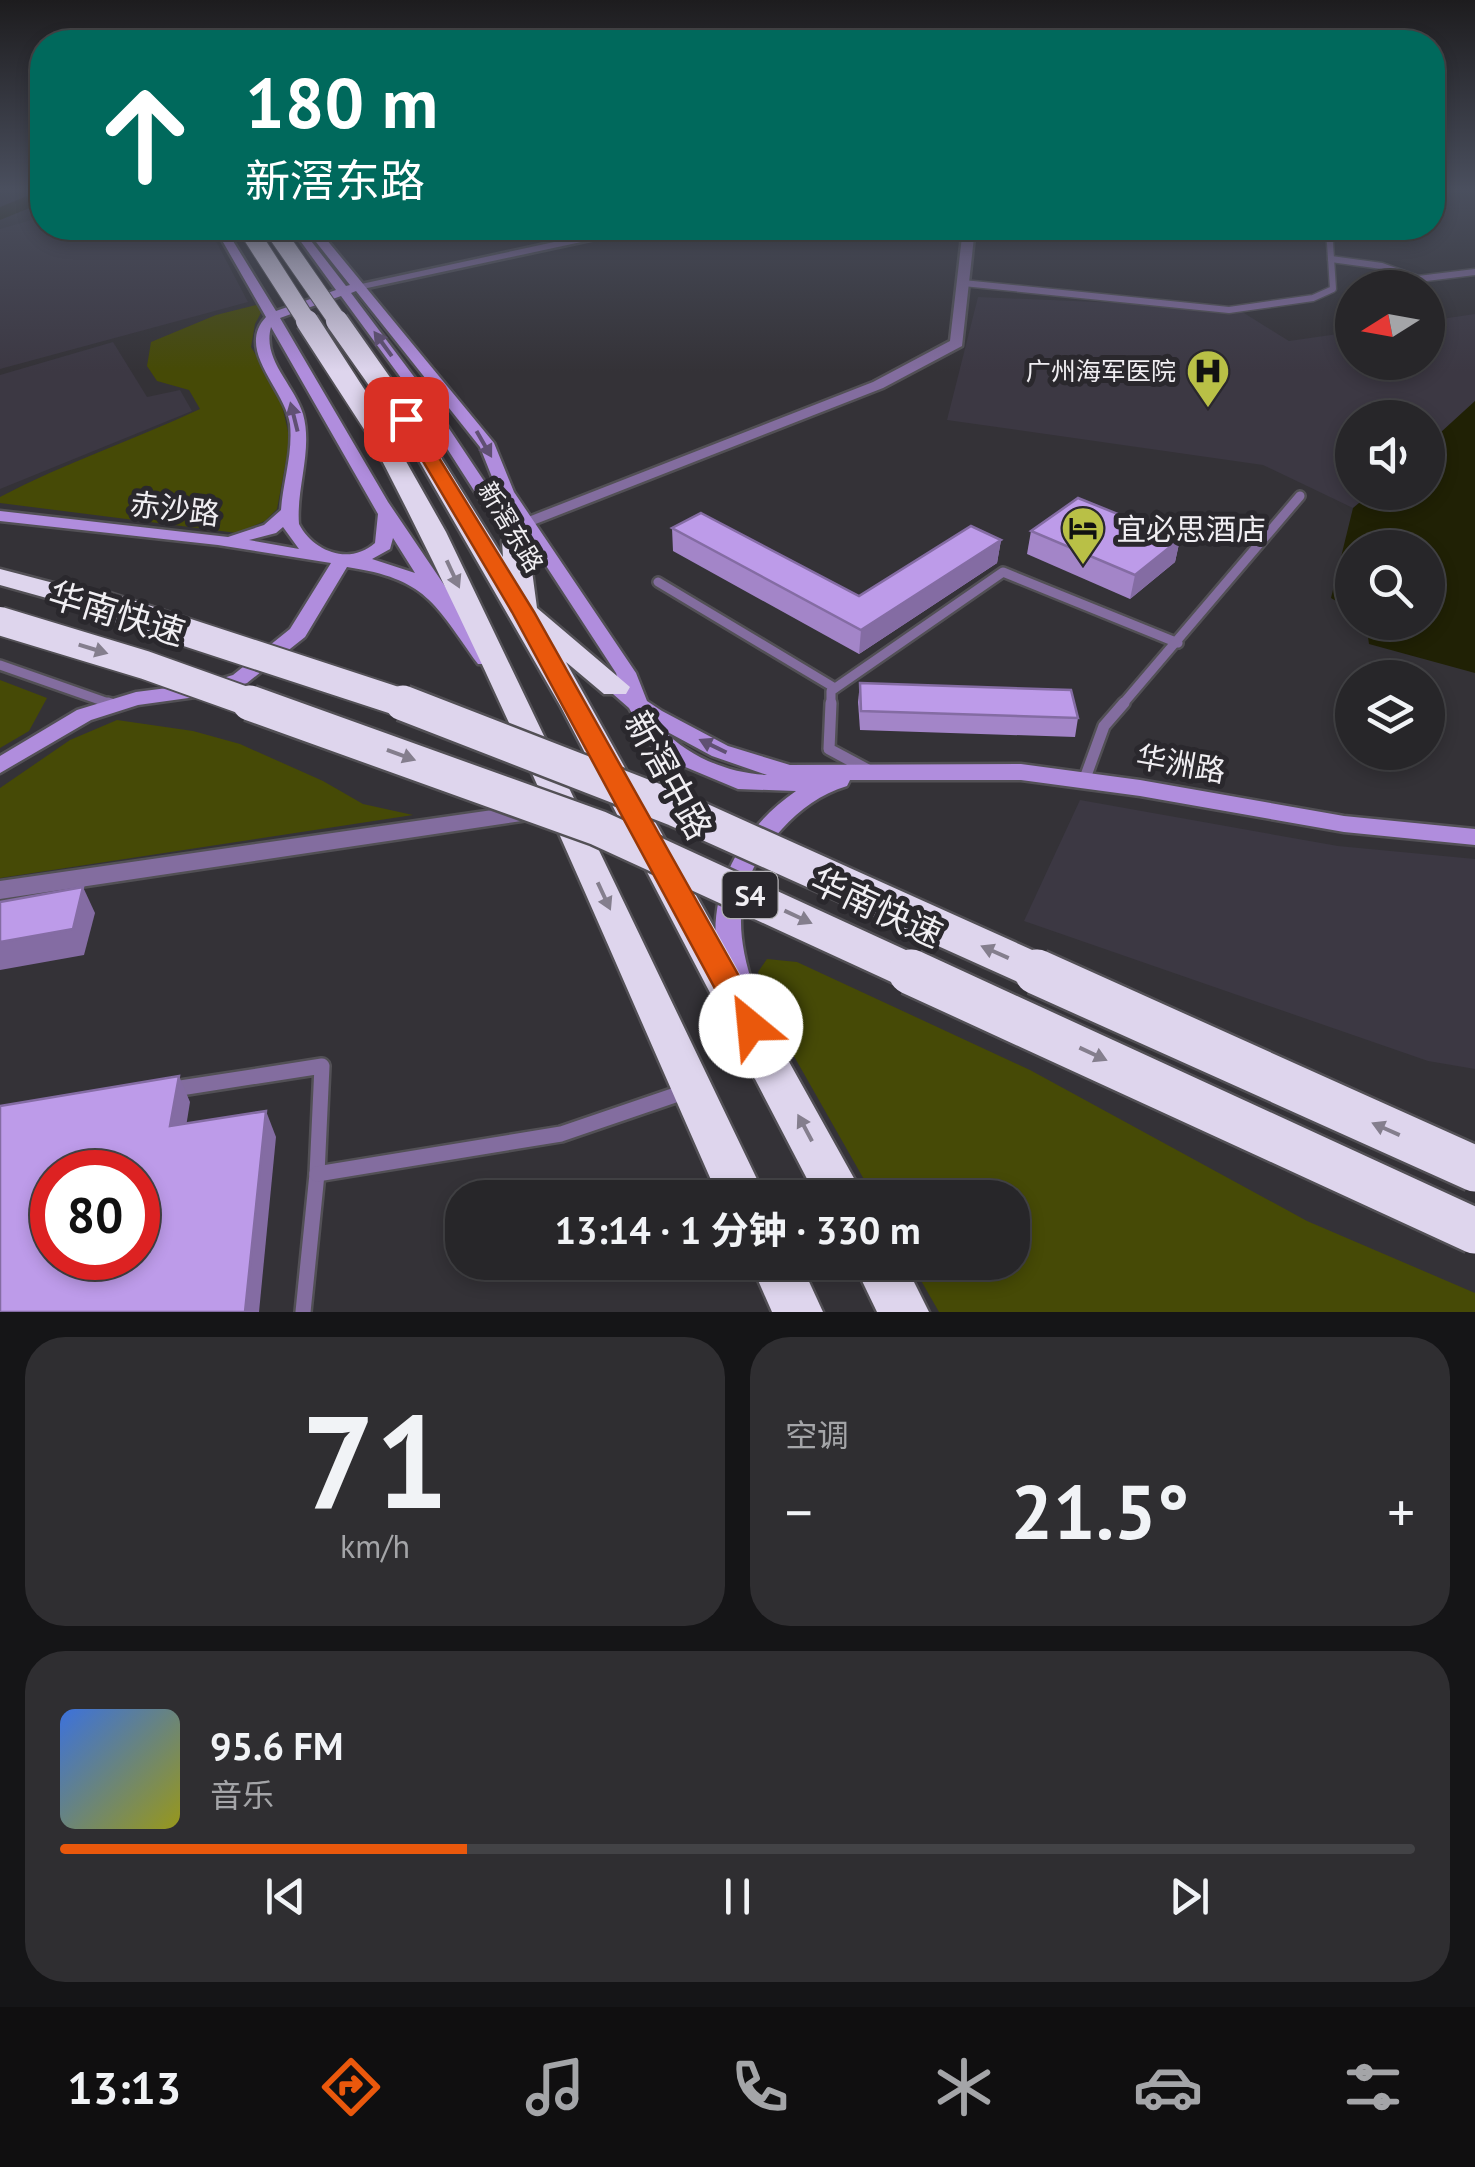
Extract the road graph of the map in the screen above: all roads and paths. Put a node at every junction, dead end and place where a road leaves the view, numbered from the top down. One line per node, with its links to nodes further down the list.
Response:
1 (233, 249): 14 (main road)
2 (260, 249): 34 (highway, one-way to 34, bridge)
3 (288, 249): 28 (highway, 新滘东路, bridge)
4 (312, 249): 11 (main road)
5 (325, 249): 13 (main road)
6 (535, 249): 13 (street)
7 (967, 249): 12 (street)
8 (1330, 249): 9 (lane)
9 (1331, 258): 10 (lane); 12 (lane)
10 (1475, 272)
11 (334, 279): 13 (main road); 14 (main road)
12 (963, 283): 22 (street)
13 (351, 289): 15 (main road); 16 (main road); 22 (main road, one-way to 22)
14 (262, 296): 16 (main road)
15 (362, 315): 17 (main road); 22 (main road, one-way to 15)
16 (274, 316): 17 (main road); 19 (main road, one-way to 16)
17 (286, 337): 20 (main road)
18 (1300, 496): 30 (lane)
19 (288, 513): 23 (main road); 24 (main road)
20 (385, 515): 24 (main road); 27 (main road)
21 (0, 516): 23 (main road, 赤沙路)
22 (521, 531): 28 (highway); 36 (main road)
23 (218, 540): 24 (main road, 赤沙路)
24 (342, 562): 27 (main road, 赤沙路); 35 (main road)
25 (0, 577): 46 (highway, 华南快速 / S4, one-way to 25, bridge)
26 (658, 582): 33 (lane)
27 (436, 595): 34 (main road)
28 (523, 612): 32 (highway); 43 (highway, 新滘中路)
29 (0, 621): 50 (highway, 华南快速 / S4, one-way to 50, bridge)
30 (1178, 643): 33 (lane); 39 (lane)
31 (0, 665): 35 (lane)
32 (615, 687): 36 (main road)
33 (835, 688): 38 (lane)
34 (510, 693): 40 (highway)
35 (114, 705): 37 (main road)
36 (640, 707): 38 (main road)
37 (0, 766)
38 (875, 774): 39 (main road, 华洲路); 43 (main road)
39 (1084, 781): 41 (main road, 华洲路)
40 (561, 808): 42 (street); 44 (highway, one-way to 44)
41 (1475, 838)
42 (0, 890)
43 (768, 1058): 49 (highway, 新滘中路, one-way to 43)
44 (692, 1089): 47 (lane); 48 (highway)
45 (166, 1090): 47 (lane)
46 (1475, 1170)
47 (318, 1174): 53 (lane)
48 (735, 1180)
49 (832, 1180)
50 (1475, 1231)
51 (783, 1280): 54 (highway)
52 (887, 1280): 55 (highway)
53 (304, 1312)
54 (798, 1312)
55 (904, 1312)

